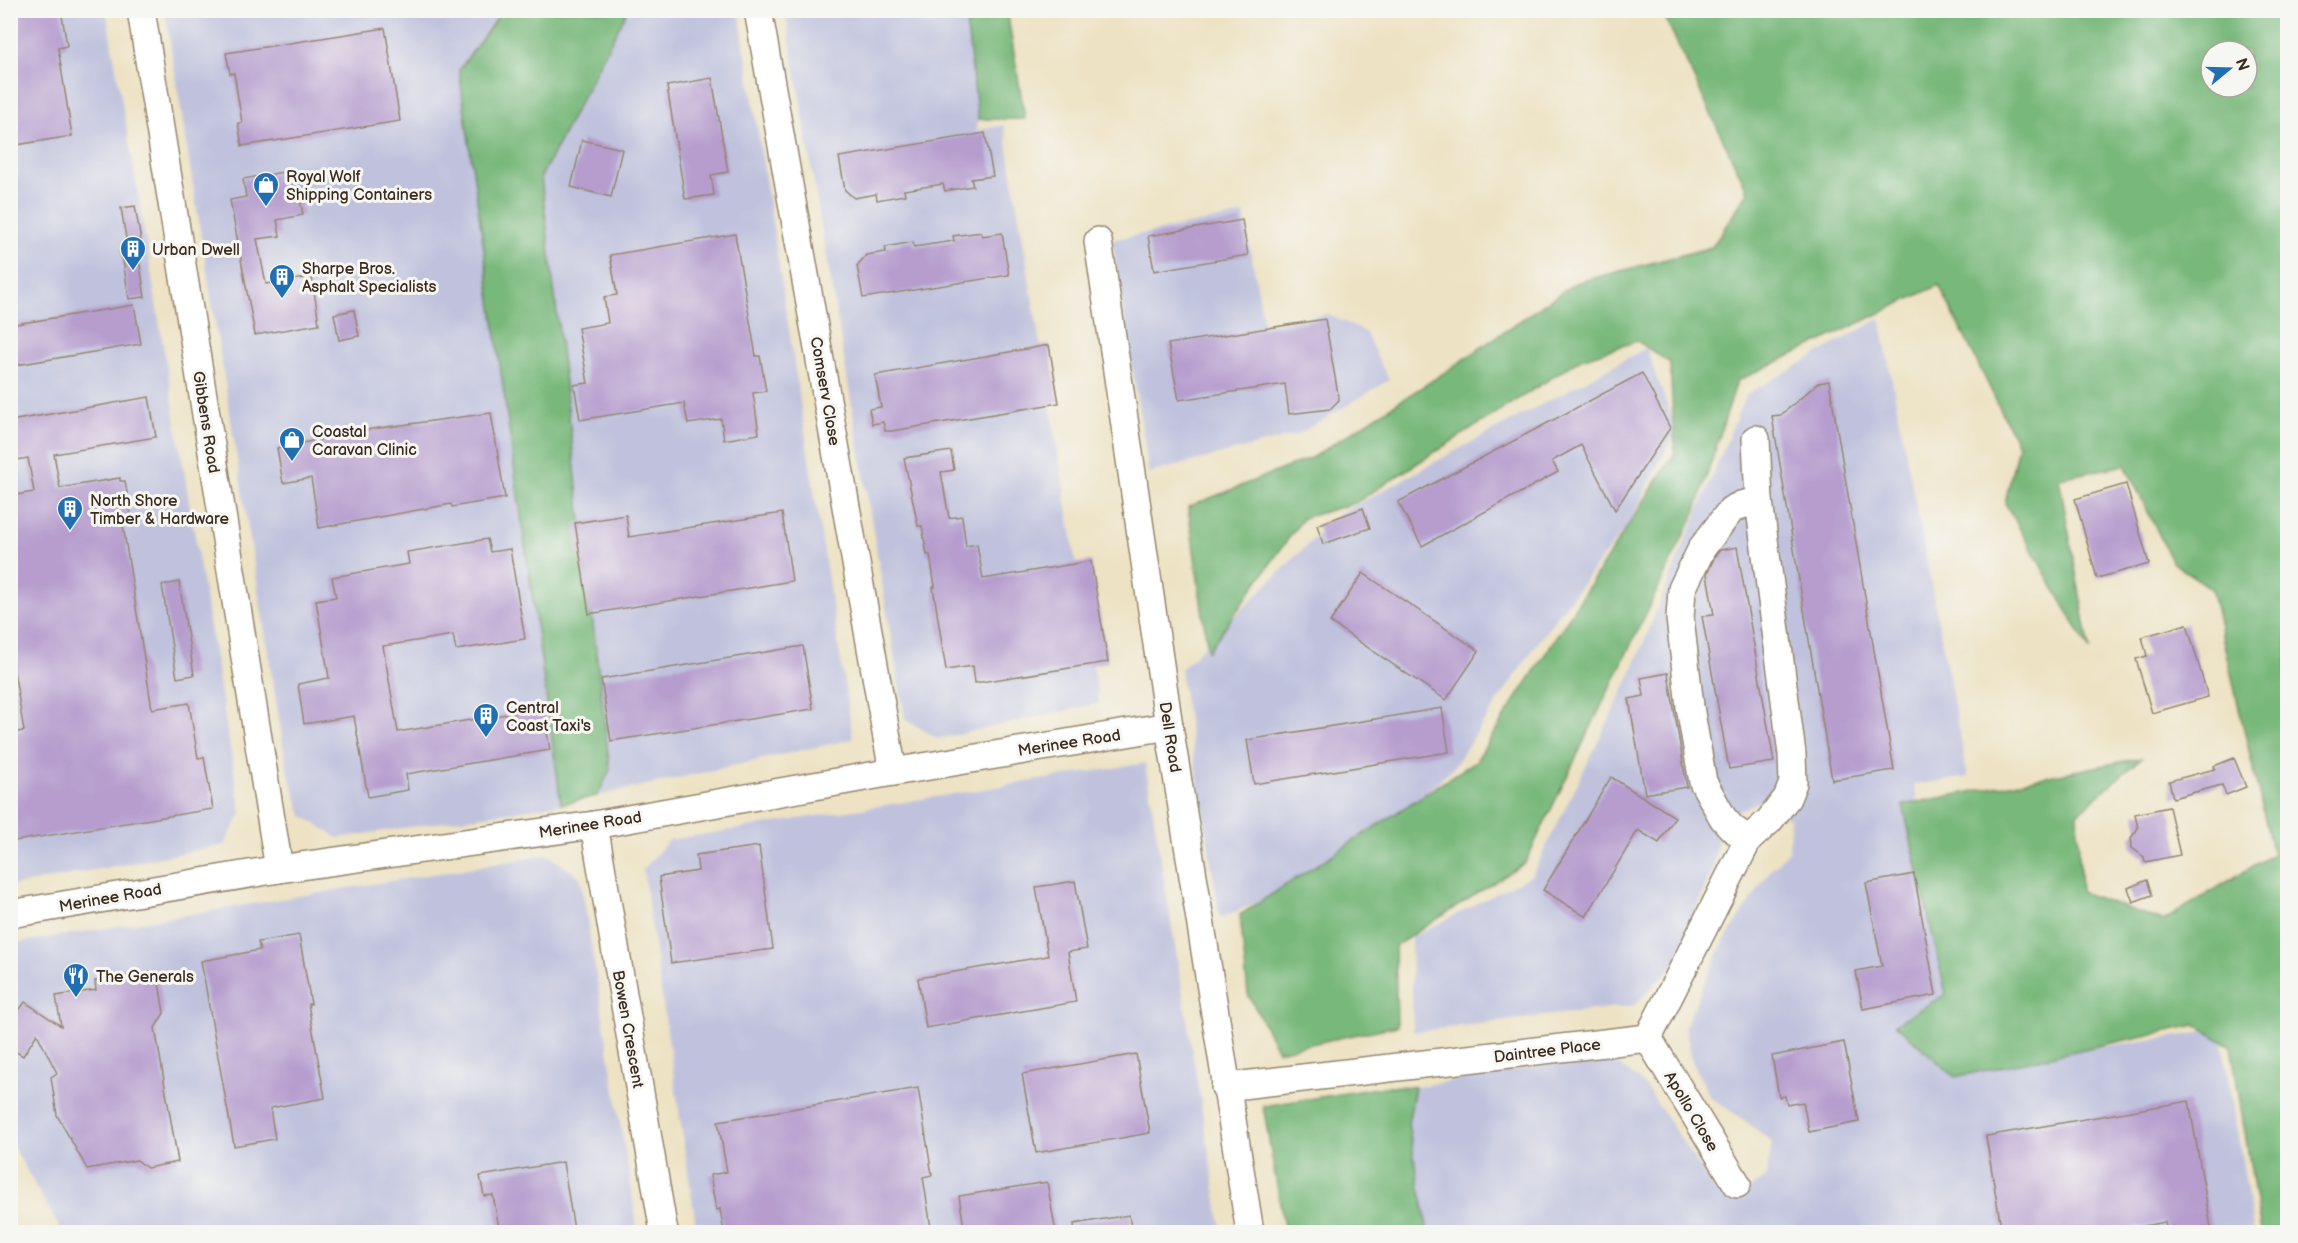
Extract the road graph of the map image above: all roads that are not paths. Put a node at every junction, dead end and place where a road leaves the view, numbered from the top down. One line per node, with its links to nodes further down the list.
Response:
1 (141, 10): 10 (street, Gibbens Road)
2 (758, 10): 7 (street, Comserv Close)
3 (1098, 241): 6 (street, Dell Road)
4 (1756, 439): 5 (street)
5 (1759, 501): 9 (street); 9 (street)
6 (1169, 726): 7 (street, Merinee Road); 13 (street, Dell Road)
7 (893, 772): 8 (street, Merinee Road)
8 (594, 825): 10 (street, Merinee Road); 15 (street, Bowen Crescent)
9 (1748, 840): 12 (street)
10 (279, 868): 11 (street, Merinee Road)
11 (10, 914)
12 (1648, 1038): 13 (street, Daintree Place); 14 (street, Apollo Close)
13 (1225, 1087): 16 (street, Dell Road)
14 (1737, 1184)
15 (664, 1233)
16 (1250, 1233)

